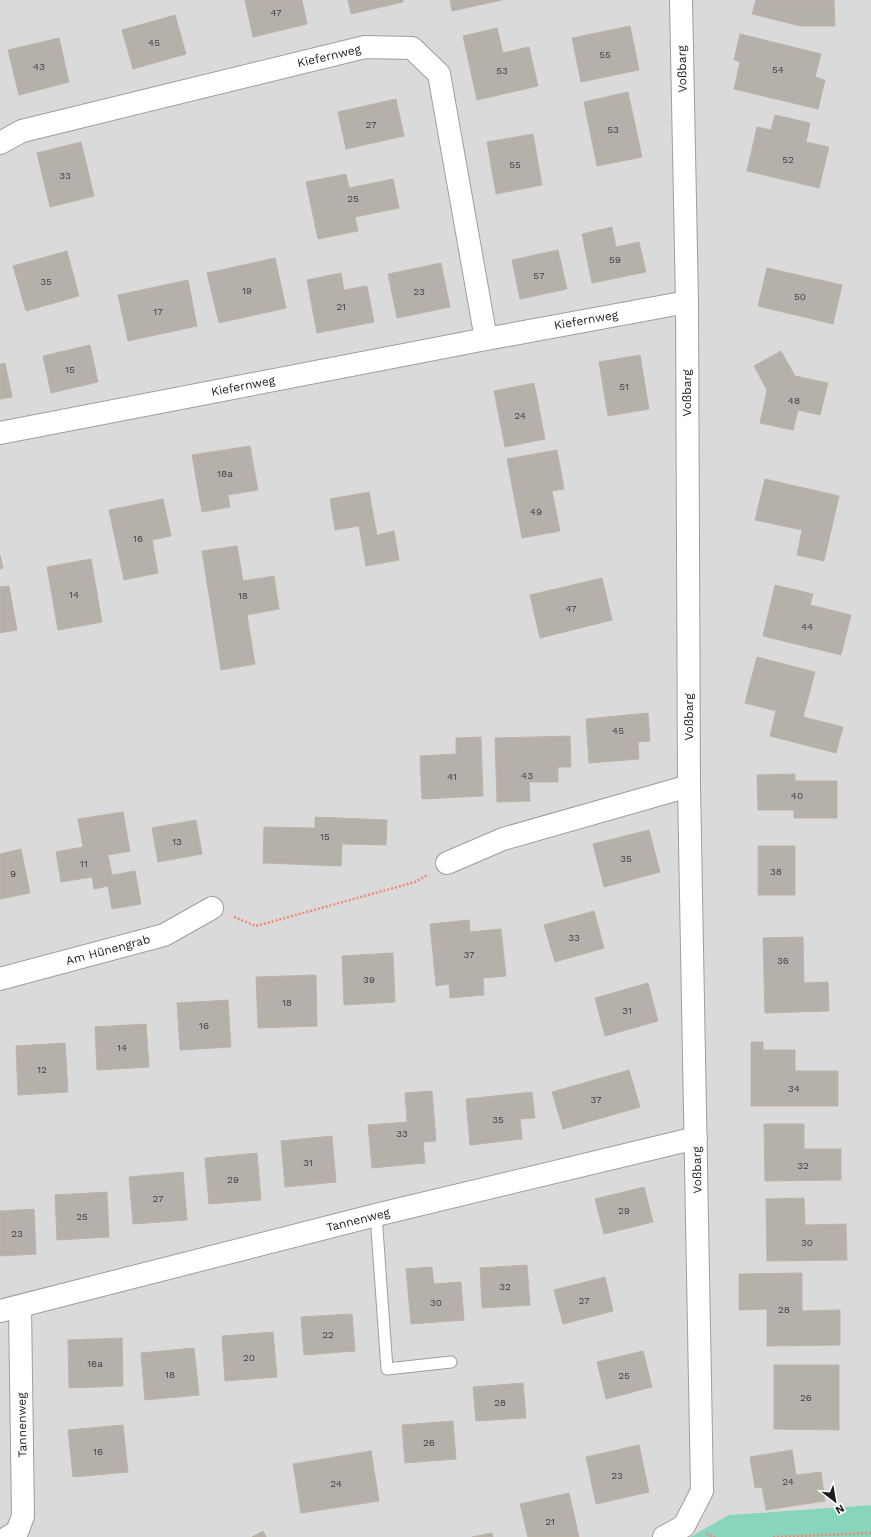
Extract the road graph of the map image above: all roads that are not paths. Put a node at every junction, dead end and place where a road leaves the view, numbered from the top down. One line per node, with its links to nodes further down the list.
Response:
1 (681, 0): 3 (street, Voßbarg)
2 (0, 143): 4 (street, Kiefernweg)
3 (687, 302): 4 (street, Kiefernweg); 6 (street, Voßbarg)
4 (486, 338): 5 (street, Kiefernweg)
5 (0, 433)
6 (689, 786): 7 (street); 10 (street, Voßbarg)
7 (447, 864)
8 (212, 908): 9 (street, Am Hünengrab)
9 (0, 979)
10 (696, 1138): 11 (street, Tannenweg); 15 (street, Voßbarg)
11 (376, 1216): 12 (street, Tannenweg); 13 (lane)
12 (10, 1309): 14 (street, Tannenweg)
13 (451, 1362)
14 (8, 1537)
15 (664, 1537)

